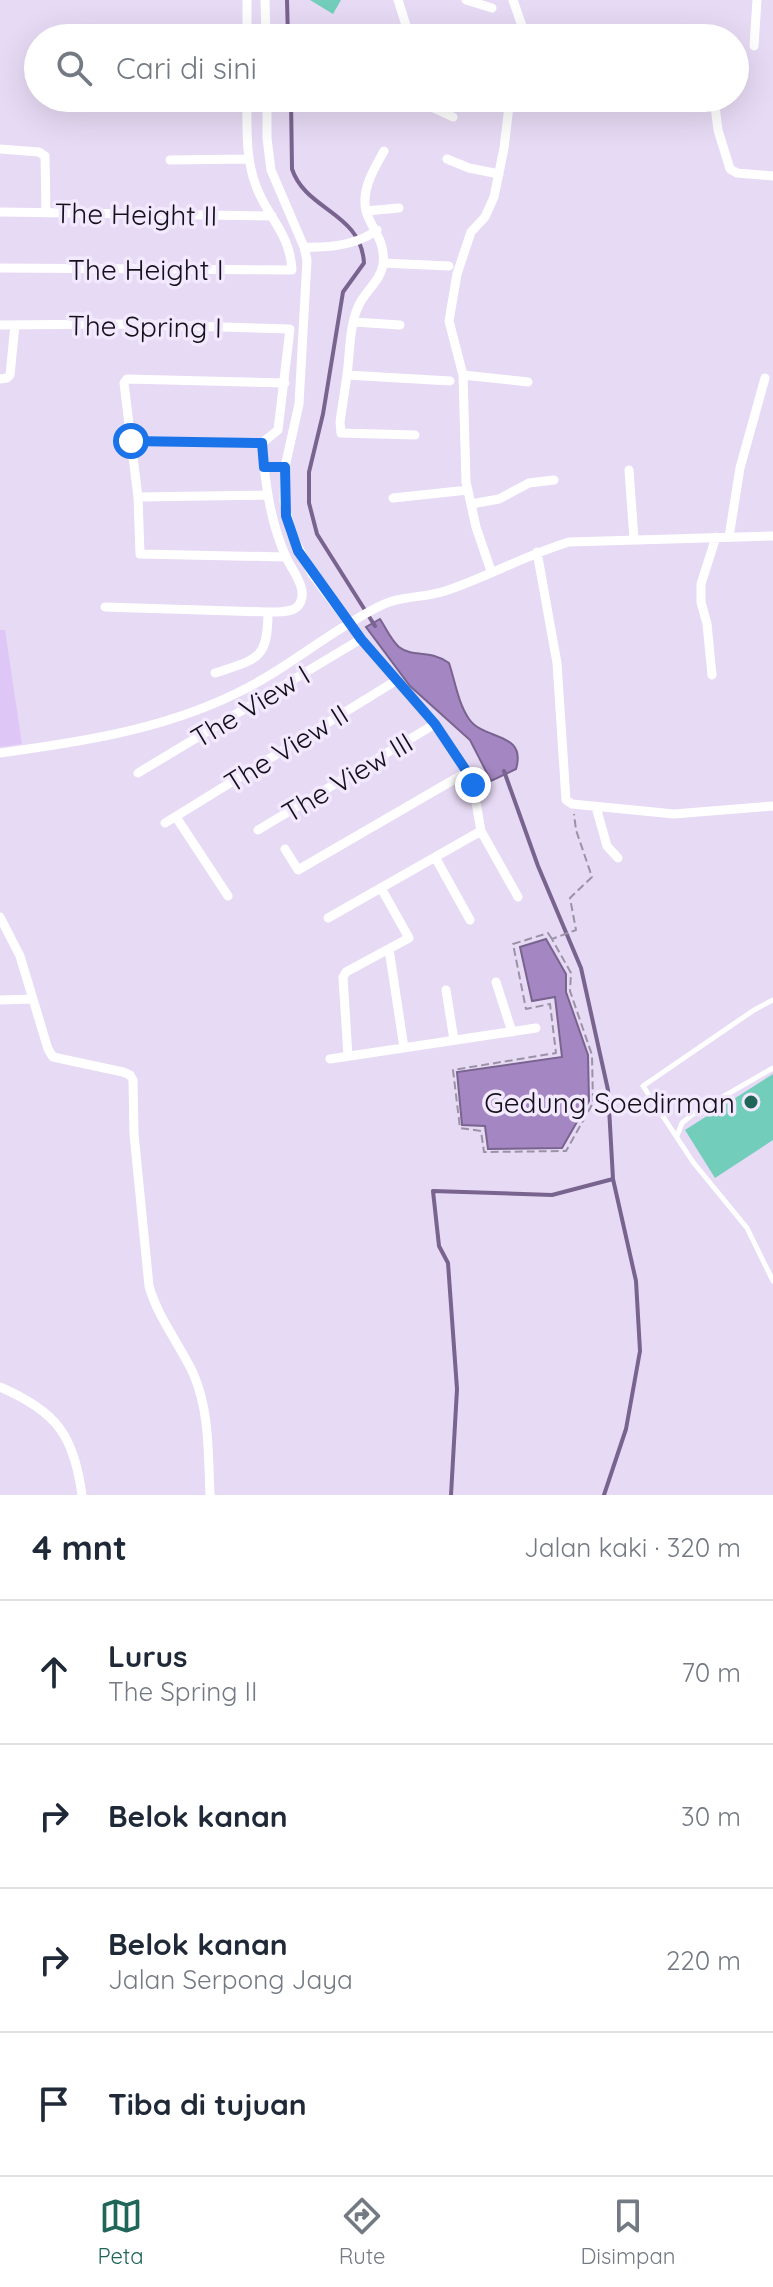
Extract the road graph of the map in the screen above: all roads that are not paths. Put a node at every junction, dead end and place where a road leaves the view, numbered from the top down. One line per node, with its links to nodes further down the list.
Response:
1 (247, 0): 8 (street)
2 (265, 0): 9 (street)
3 (398, 0): 10 (street)
4 (466, 0): 7 (street)
5 (513, 0): 11 (street)
6 (757, 0): 12 (street)
7 (492, 8)
8 (247, 24)
9 (266, 24)
10 (406, 24)
11 (521, 24)
12 (754, 46)
13 (247, 112): 19 (street)
14 (267, 112): 20 (street)
15 (445, 112): 18 (street)
16 (508, 112): 26 (street)
17 (716, 112): 27 (street)
18 (453, 117)
19 (247, 130): 20 (street); 23 (street)
20 (267, 130): 34 (street)
21 (0, 149): 31 (street)
22 (384, 151): 29 (street)
23 (249, 159): 25 (street); 32 (street)
24 (447, 159): 26 (street)
25 (170, 160)
26 (499, 174): 43 (street)
27 (773, 176)
28 (399, 208): 29 (street)
29 (366, 211): 33 (street)
30 (0, 212): 31 (street, The Height II)
31 (46, 213): 32 (street, The Height II)
32 (272, 216): 37 (street, The Height I)
33 (373, 232): 34 (street); 35 (street)
34 (304, 247): 53 (street)
35 (383, 263): 36 (street); 38 (street)
36 (449, 266)
37 (0, 268)
38 (354, 322): 41 (street); 42 (street)
39 (0, 325): 40 (street, The Spring I)
40 (15, 325): 45 (street); 48 (street, The Spring I)
41 (400, 325)
42 (347, 375): 46 (street); 49 (street)
43 (463, 375): 47 (street); 56 (street)
44 (765, 378): 63 (street)
45 (0, 379)
46 (450, 381)
47 (528, 382)
48 (285, 383): 50 (street); 51 (street)
49 (415, 435)
50 (131, 441): 51 (street); 58 (street)
51 (262, 443): 52 (street)
52 (264, 467): 53 (street); 57 (street)
53 (285, 467): 70 (street)
54 (629, 470): 64 (street)
55 (554, 480): 60 (street)
56 (468, 490): 59 (street); 60 (street)
57 (266, 495): 58 (street); 66 (street)
58 (138, 497): 66 (street)
59 (393, 498)
60 (471, 504): 67 (street)
61 (773, 536): 63 (street)
62 (716, 537): 63 (street); 64 (street); 72 (street)
63 (729, 537)
64 (634, 539): 65 (street)
65 (537, 552): 67 (street); 79 (street)
66 (286, 557): 69 (street)
67 (491, 571): 75 (street)
68 (105, 607): 69 (street)
69 (268, 612): 71 (street)
70 (361, 639): 73 (street); 77 (street, The View I)
71 (215, 673)
72 (712, 675)
73 (397, 680): 74 (street); 80 (street, The View II)
74 (435, 724): 76 (street); 82 (street, The View III)
75 (0, 753)
76 (467, 772): 83 (street); 84 (street)
77 (138, 773)
78 (773, 806): 79 (street)
79 (596, 807): 86 (street)
80 (176, 817): 81 (street, The View II); 88 (street)
81 (165, 823)
82 (258, 830)
83 (481, 831): 85 (street); 89 (street)
84 (285, 849)
85 (435, 857): 87 (street); 92 (street)
86 (618, 858)
87 (381, 888): 91 (street); 93 (street)
88 (228, 896)
89 (518, 897)
90 (0, 917): 96 (street)
91 (328, 918)
92 (470, 920)
93 (389, 949): 102 (street); 103 (street)
94 (496, 982): 100 (street)
95 (446, 990): 101 (street)
96 (33, 999): 97 (street); 110 (street)
97 (0, 1000)
98 (773, 1000): 106 (lane)
99 (536, 1028): 100 (street)
100 (512, 1032): 101 (street)
101 (454, 1040): 102 (street)
102 (404, 1048): 103 (street)
103 (348, 1056): 104 (street)
104 (330, 1059)
105 (773, 1068): 106 (lane)
106 (677, 1137): 107 (lane)
107 (773, 1281)
108 (0, 1387): 109 (street)
109 (82, 1495)
110 (210, 1495)

